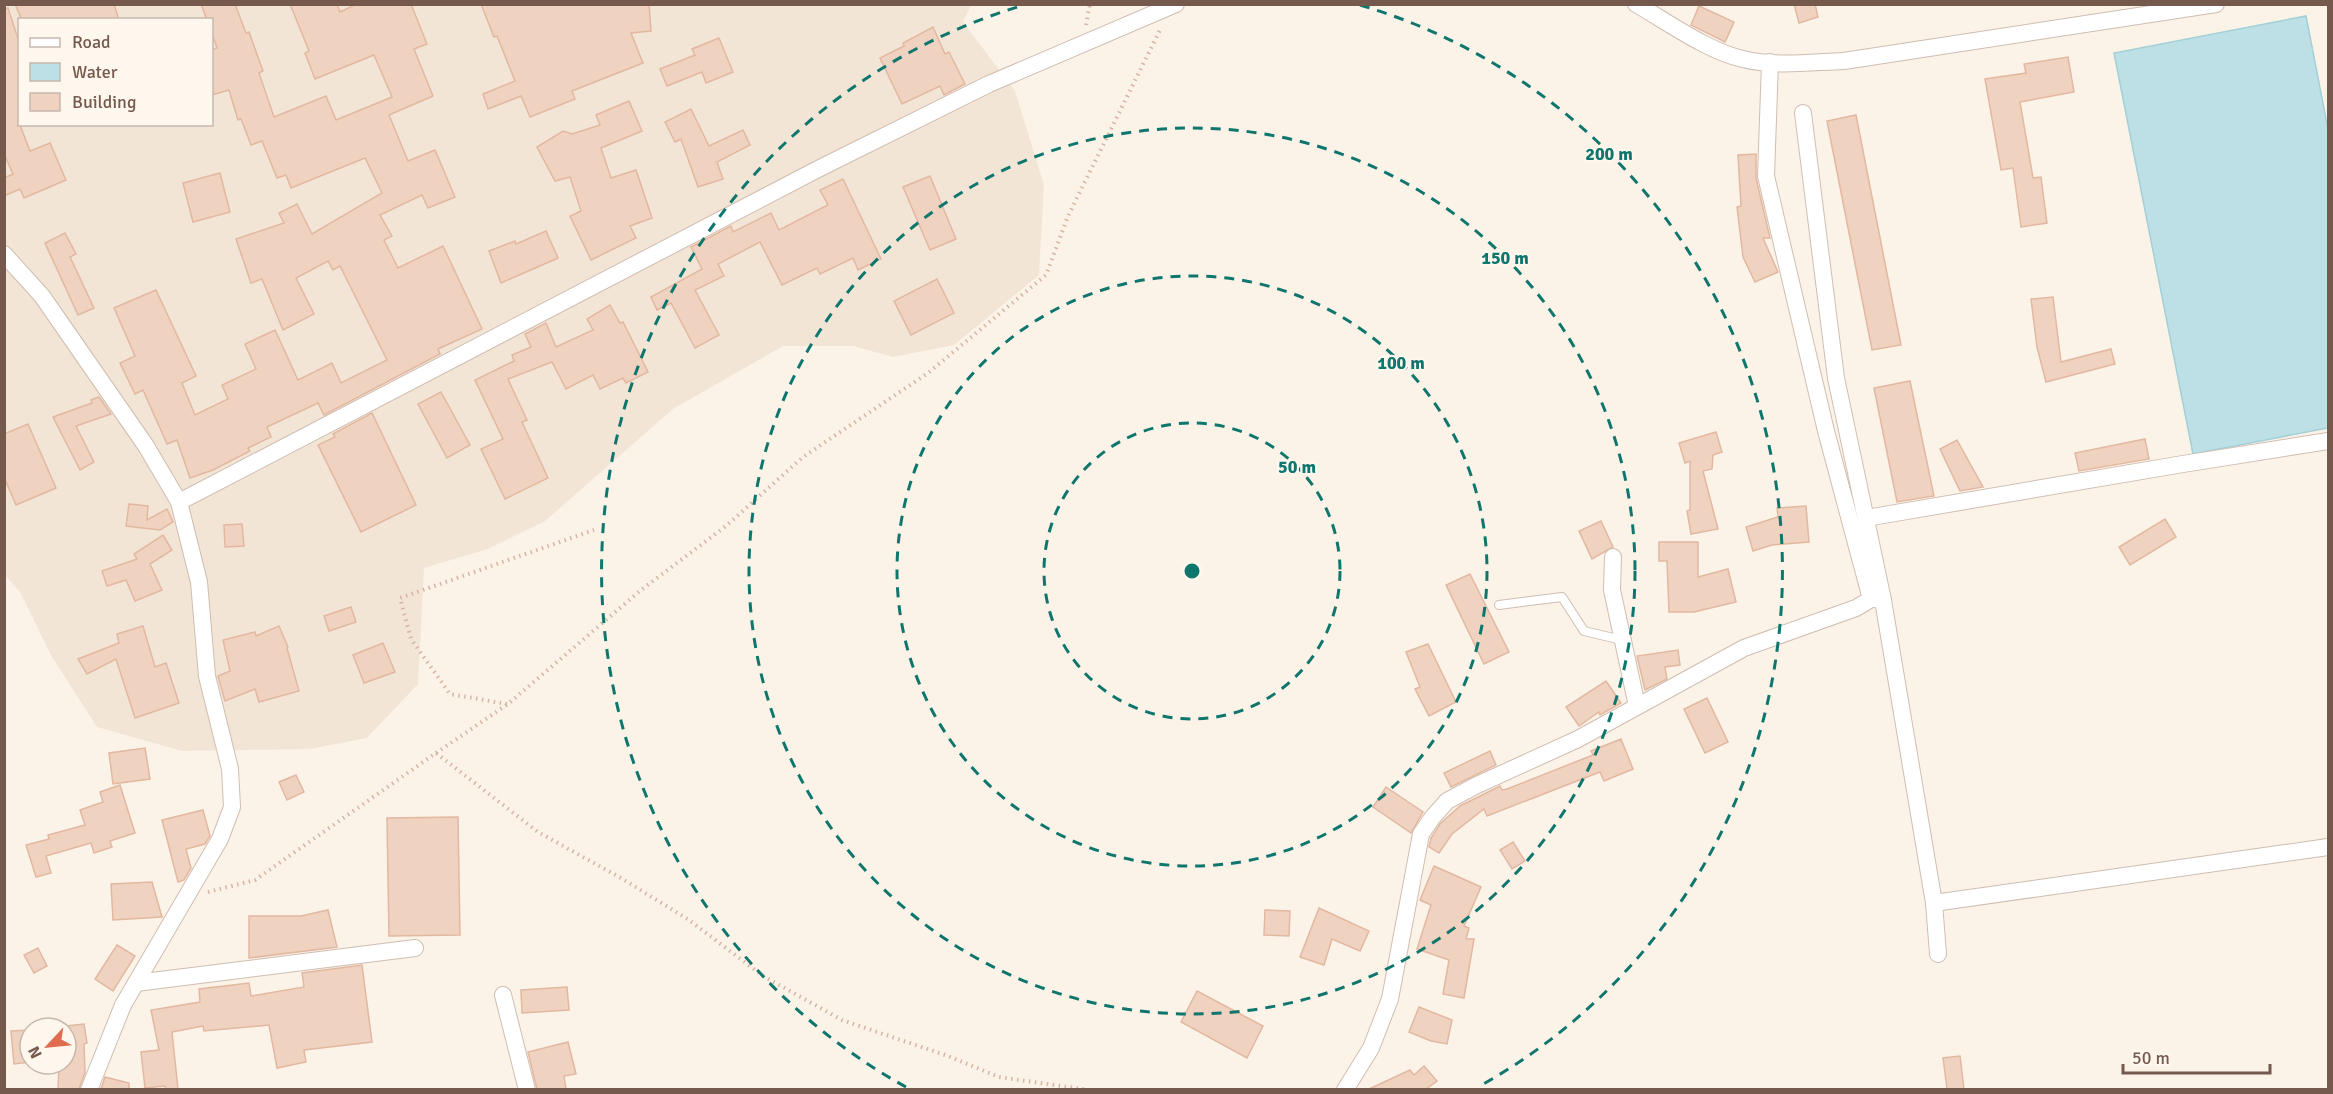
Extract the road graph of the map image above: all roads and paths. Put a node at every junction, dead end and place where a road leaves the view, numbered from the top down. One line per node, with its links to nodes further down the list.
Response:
1 (1636, 4): 5 (street)
2 (2216, 4): 4 (street)
3 (1173, 6): 9 (street); 16 (path)
4 (2186, 7): 5 (street)
5 (1770, 62): 13 (street)
6 (1803, 114): 10 (street)
7 (4, 254): 9 (street)
8 (2328, 441): 10 (street)
9 (179, 502): 20 (street)
10 (1866, 518): 13 (street)
11 (594, 530): 16 (path)
12 (1613, 557): 15 (street)
13 (1877, 599): 17 (street); 21 (street)
14 (1500, 605): 15 (lane)
15 (1623, 640): 17 (street)
16 (508, 704): 18 (path)
17 (1637, 706): 29 (street)
18 (436, 753): 20 (path); 28 (path)
19 (2328, 847): 21 (street)
20 (187, 897): 24 (street)
21 (1934, 903): 23 (street)
22 (415, 948): 24 (street)
23 (1938, 954)
24 (136, 982): 26 (street)
25 (503, 995): 27 (street)
26 (89, 1089)
27 (527, 1089)
28 (1089, 1089)
29 (1346, 1089)

